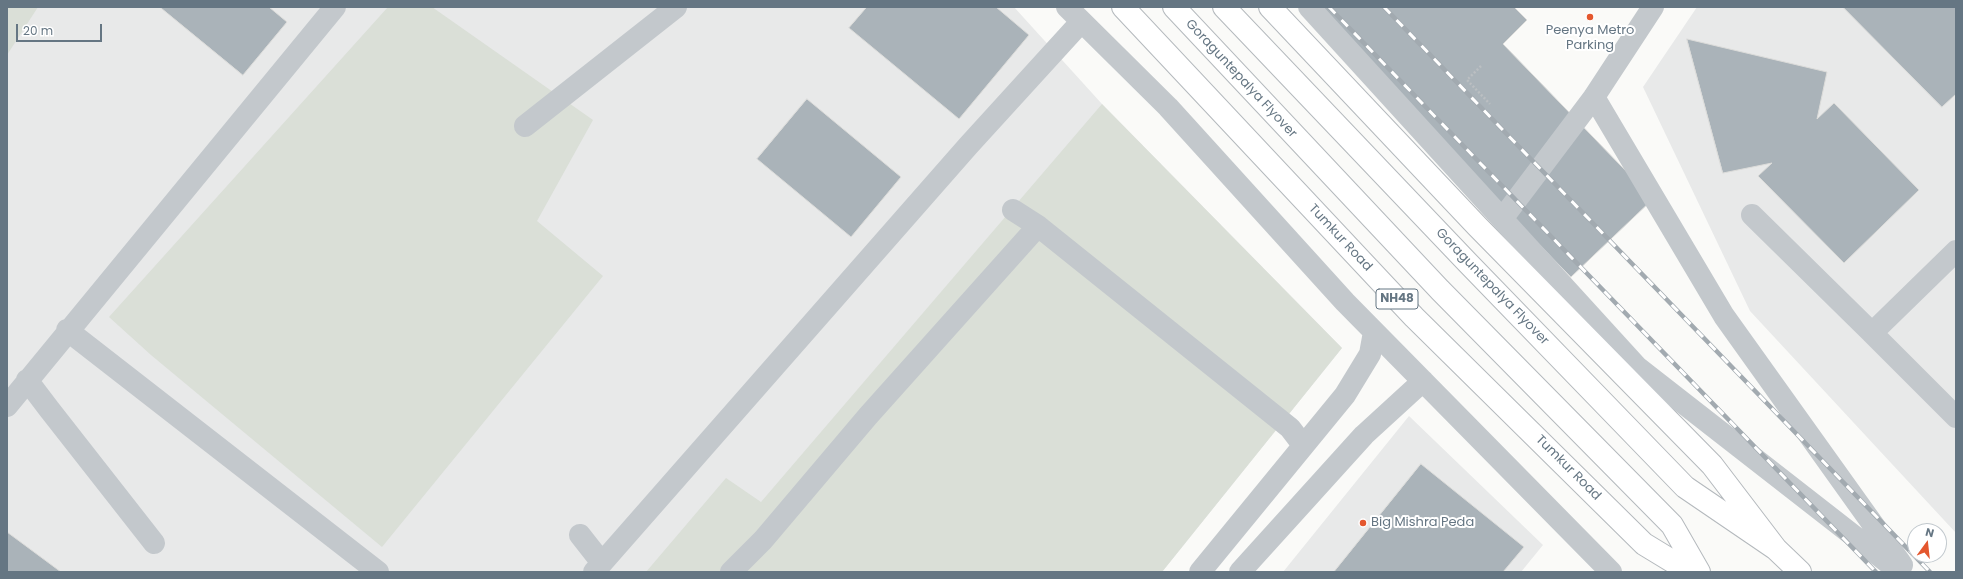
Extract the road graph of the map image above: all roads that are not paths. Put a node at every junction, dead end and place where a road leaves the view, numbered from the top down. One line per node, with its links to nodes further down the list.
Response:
1 (334, 7): 17 (street)
2 (676, 7): 11 (street)
3 (1122, 7): 34 (highway, Tumkur Road / NH48)
4 (1174, 7): 35 (highway, Goraguntepalya Flyover)
5 (1224, 7): 27 (highway, Goraguntepalya Flyover)
6 (1270, 7): 27 (highway)
7 (1309, 7): 14 (street)
8 (1646, 10): 10 (street)
9 (1074, 14): 18 (street); 28 (street)
10 (1594, 97): 14 (street); 38 (street)
11 (525, 126)
12 (1014, 210): 15 (street)
13 (1752, 215): 19 (street)
14 (1502, 219): 37 (street)
15 (1038, 226): 24 (street); 30 (street)
16 (1956, 251): 19 (street)
17 (67, 330): 20 (street); 29 (street)
18 (1374, 332): 21 (street); 24 (street)
19 (1872, 333): 23 (street)
20 (27, 380): 22 (street); 26 (street)
21 (1423, 381): 32 (street); 33 (street)
22 (7, 406)
23 (1956, 417)
24 (1303, 445): 31 (street)
25 (580, 536): 28 (street)
26 (154, 543)
27 (1776, 549): 36 (highway)
28 (598, 567)
29 (378, 572)
30 (731, 572)
31 (1200, 572)
32 (1240, 572)
33 (1612, 572)
34 (1690, 572)
35 (1699, 572)
36 (1800, 572)
37 (1900, 572)
38 (1907, 572)

